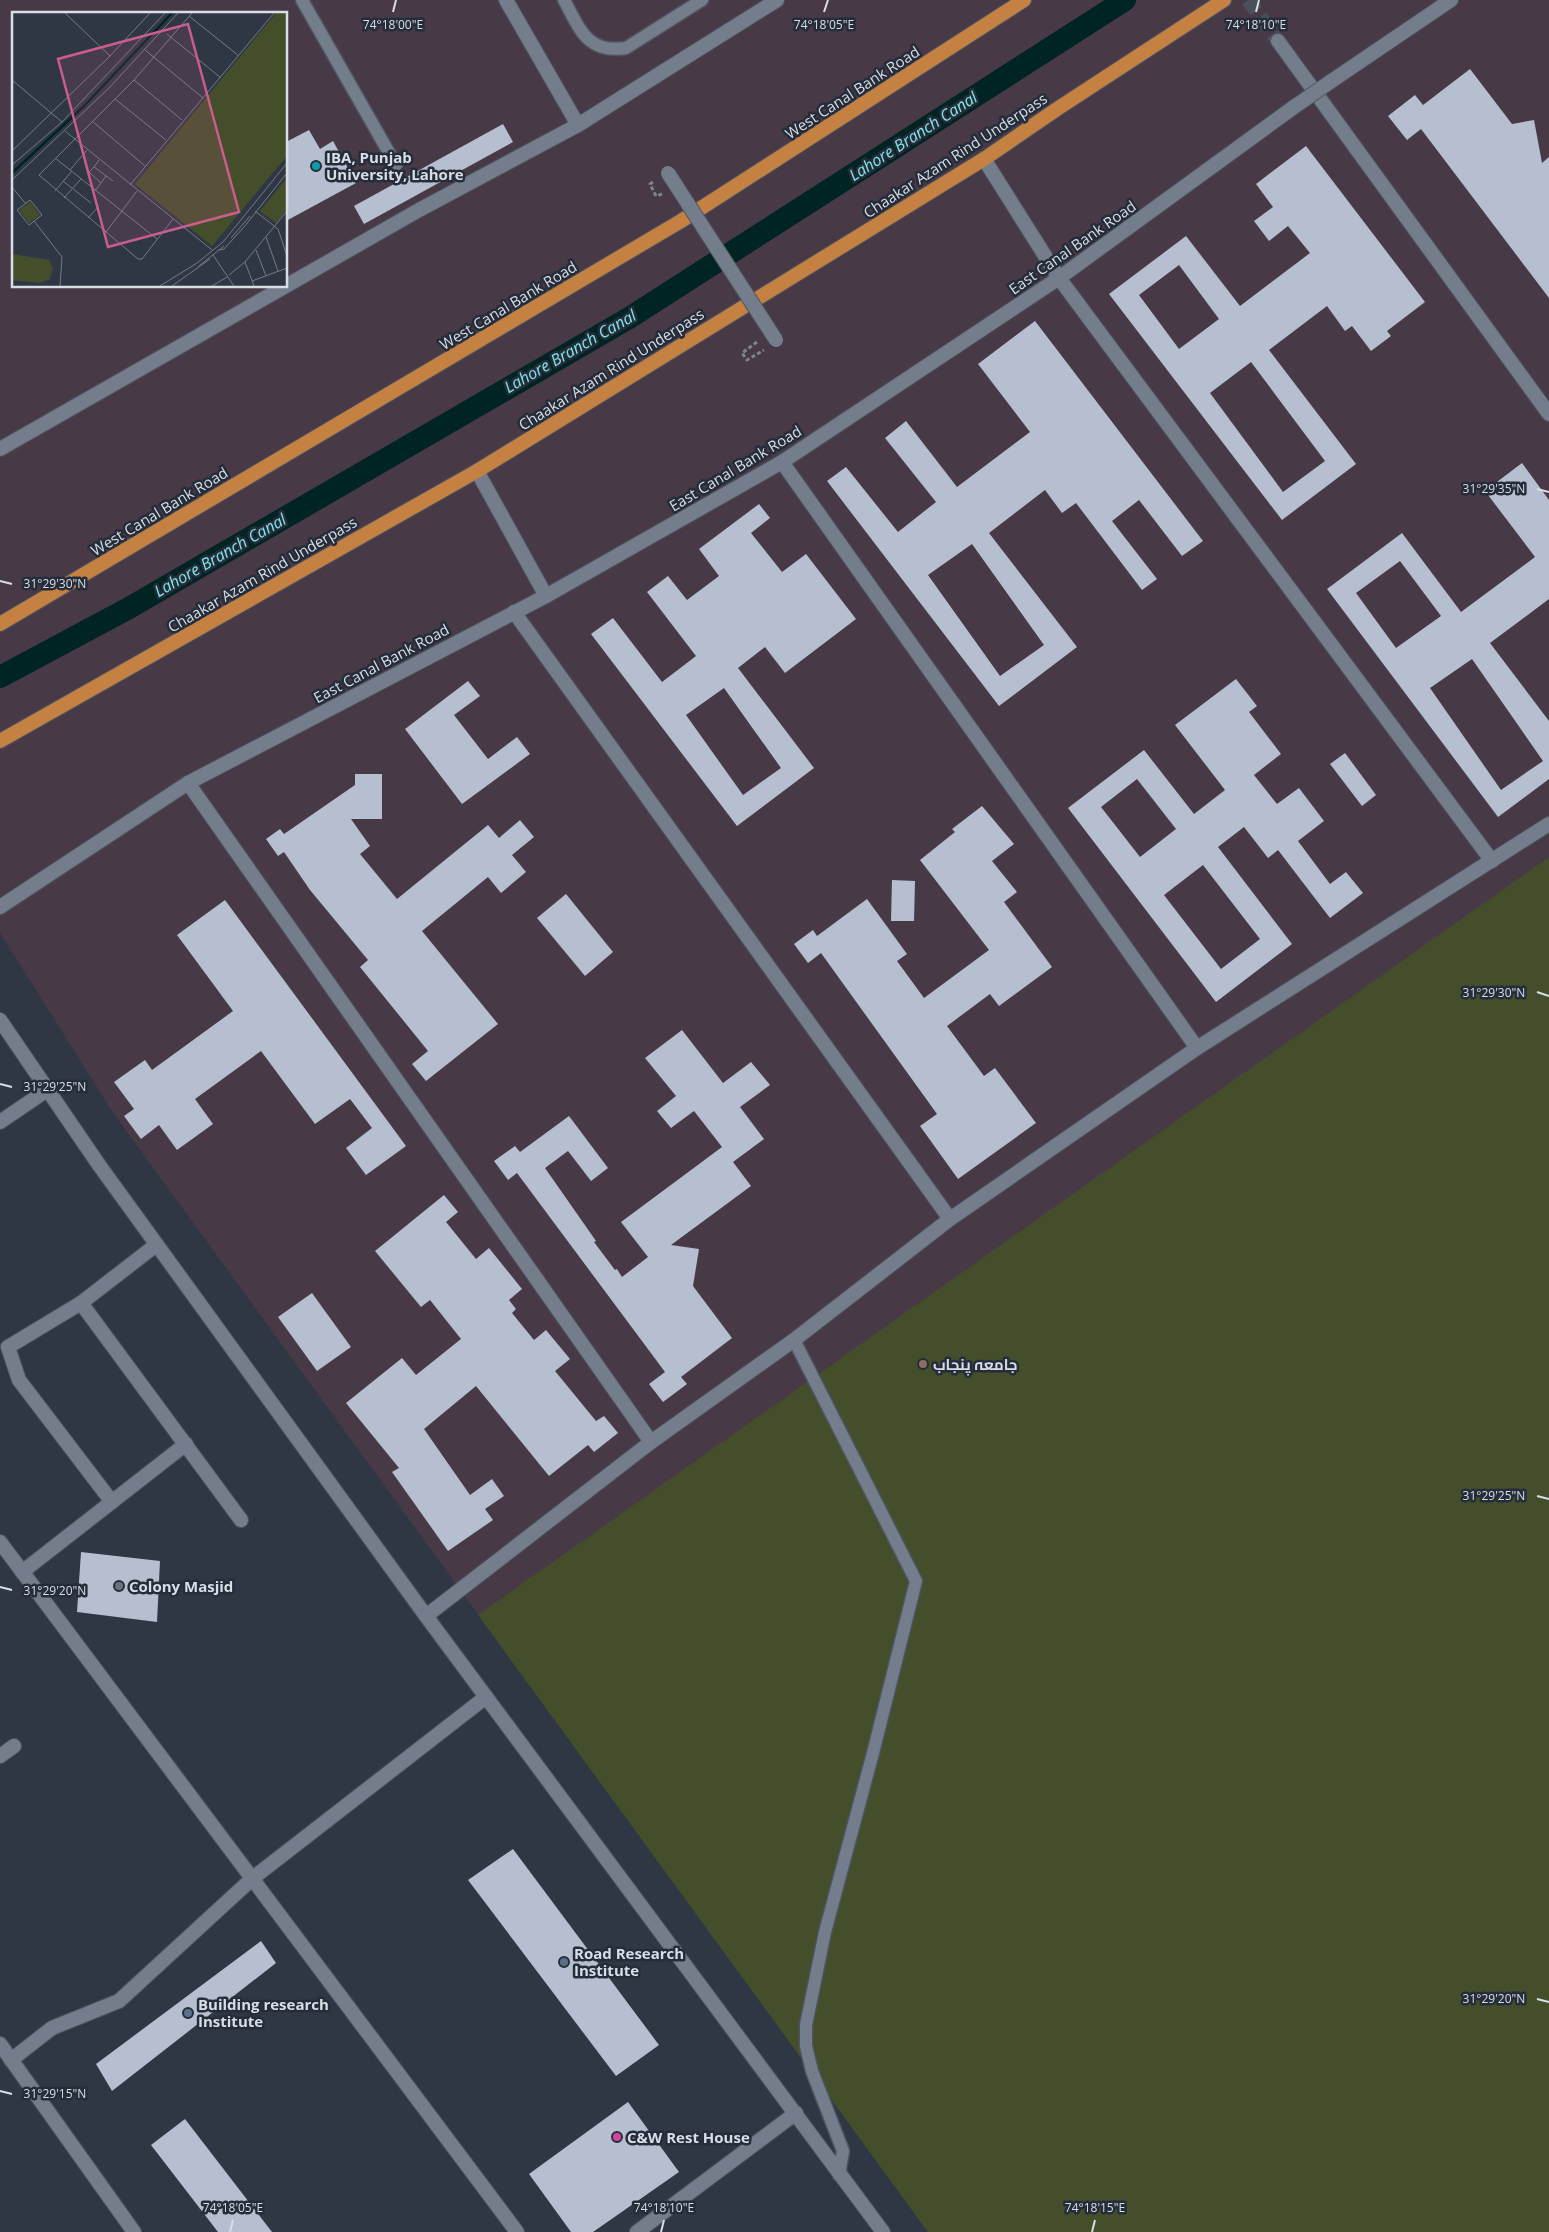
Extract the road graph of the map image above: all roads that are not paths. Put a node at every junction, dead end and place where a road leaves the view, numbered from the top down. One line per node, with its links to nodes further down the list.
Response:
1 (302, 0): 12 (lane)
2 (506, 0): 10 (street)
3 (564, 0): 4 (lane)
4 (702, 0)
5 (777, 0): 10 (street)
6 (1024, 0): 24 (highway, West Canal Bank Road)
7 (1224, 0): 11 (highway, Chaakar Azam Rind Underpass)
8 (1451, 0): 14 (street, East Canal Bank Road, bridge)
9 (1278, 42): 18 (street)
10 (578, 125): 15 (street)
11 (984, 159): 14 (street); 21 (highway, Chaakar Azam Rind Underpass)
12 (396, 165)
13 (668, 173): 17 (street, bridge)
14 (1059, 278): 20 (street, East Canal Bank Road); 28 (street)
15 (288, 285)
16 (283, 288): 19 (street)
17 (772, 344)
18 (1549, 414)
19 (0, 449)
20 (782, 462): 22 (street, East Canal Bank Road); 31 (street)
21 (477, 471): 22 (street); 25 (highway, Chaakar Azam Rind Underpass)
22 (546, 596): 23 (street, East Canal Bank Road)
23 (514, 612): 26 (street, East Canal Bank Road); 34 (street)
24 (0, 624)
25 (0, 741)
26 (188, 784): 29 (street, East Canal Bank Road); 38 (street)
27 (1549, 824): 28 (street)
28 (1492, 861): 31 (street)
29 (0, 907)
30 (0, 1020): 32 (street)
31 (1196, 1048): 34 (street)
32 (47, 1090): 33 (street); 35 (street)
33 (0, 1122)
34 (950, 1219): 37 (street)
35 (156, 1245): 36 (street); 44 (street)
36 (81, 1303): 39 (street); 40 (street)
37 (794, 1340): 38 (street); 52 (lane)
38 (651, 1442): 44 (street)
39 (186, 1444): 40 (street); 41 (street)
40 (112, 1502): 43 (street)
41 (241, 1520)
42 (0, 1542): 43 (street)
43 (22, 1572): 48 (street)
44 (426, 1616): 45 (street)
45 (486, 1696): 48 (street); 51 (street)
46 (14, 1746): 47 (street)
47 (0, 1756)
48 (253, 1878): 50 (street); 54 (street)
49 (0, 2044): 50 (street)
50 (11, 2060): 53 (street)
51 (796, 2113): 52 (street); 55 (street)
52 (839, 2175): 56 (street)
53 (134, 2232)
54 (518, 2232)
55 (637, 2232)
56 (883, 2232)

